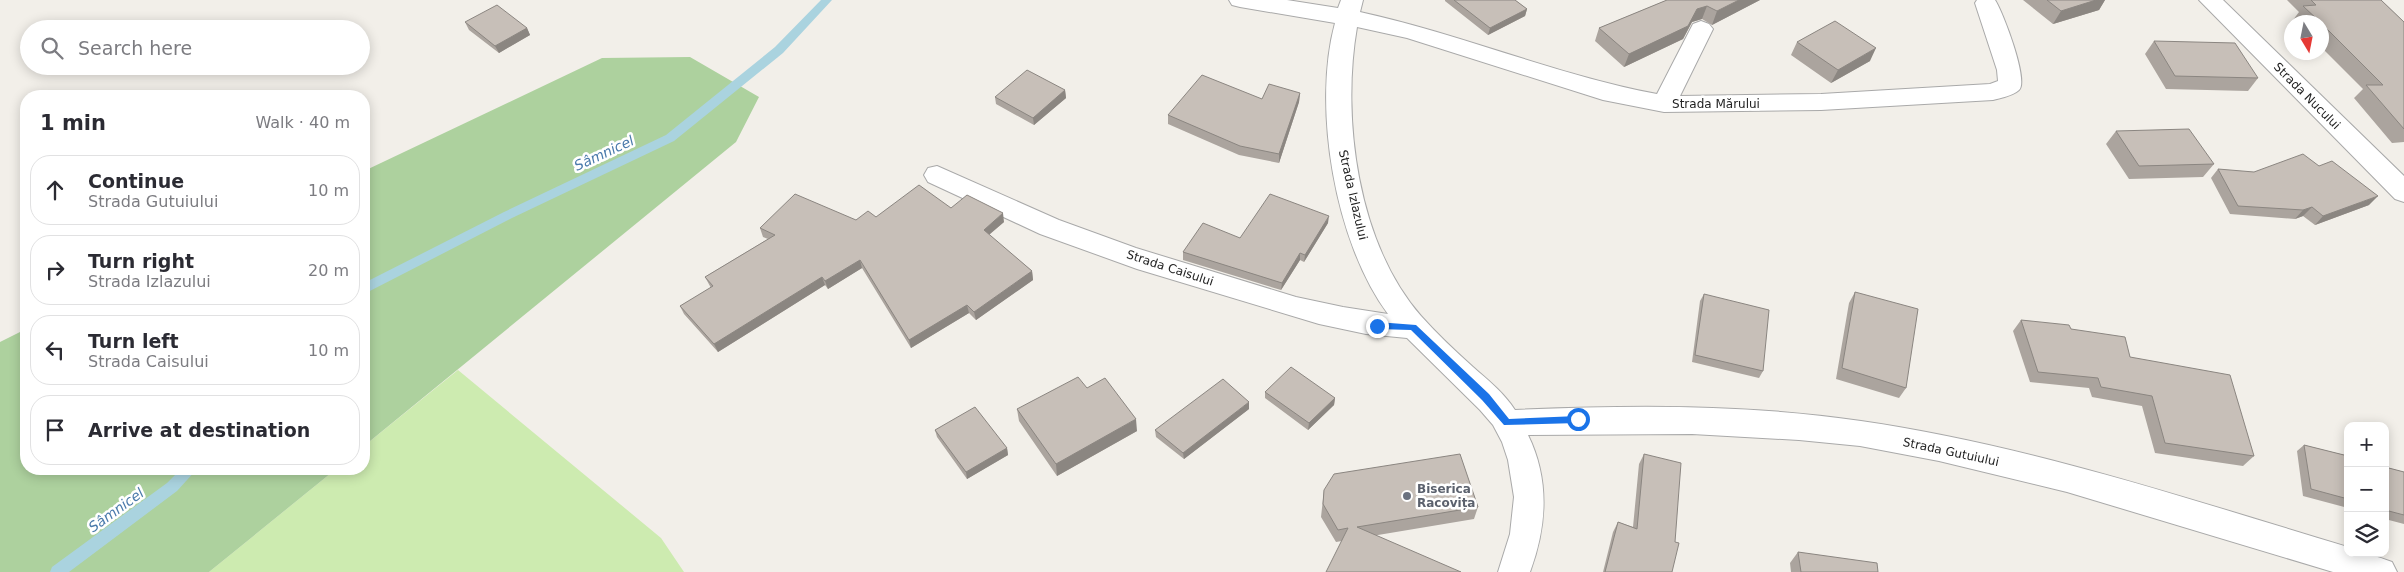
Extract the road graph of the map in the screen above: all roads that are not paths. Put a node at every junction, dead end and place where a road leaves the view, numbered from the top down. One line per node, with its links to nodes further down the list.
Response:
1 (1240, 0): 4 (street, Strada Mărului)
2 (2210, 0): 8 (street, Strada Nucului)
3 (1986, 3): 6 (street, Strada Mărului)
4 (1349, 8): 6 (street, Strada Mărului); 9 (street, Strada Izlazului)
5 (1701, 30): 6 (street)
6 (1664, 104)
7 (937, 175): 9 (street, Strada Caisului)
8 (2404, 192)
9 (1413, 327): 10 (street, Strada Izlazului)
10 (1507, 422): 11 (street, Strada Izlazului); 12 (street, Strada Gutuiului)
11 (1514, 572)
12 (2381, 572)

